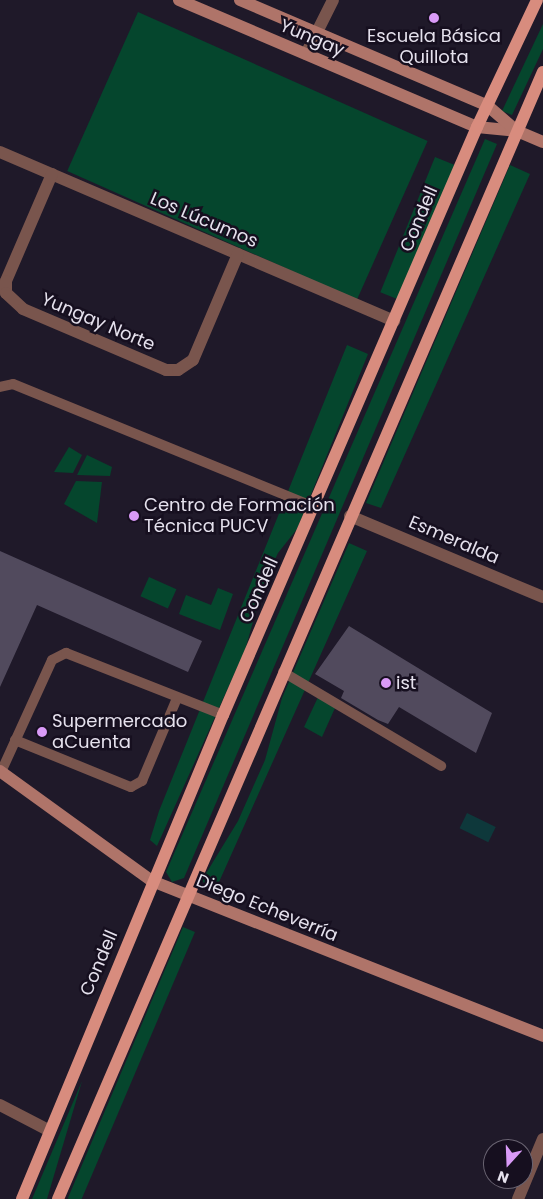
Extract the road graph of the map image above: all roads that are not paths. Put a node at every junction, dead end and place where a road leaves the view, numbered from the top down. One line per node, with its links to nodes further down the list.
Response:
1 (179, 0): 6 (street, Yungay)
2 (240, 0): 5 (street, Yungay)
3 (333, 0): 5 (street)
4 (537, 0): 8 (main road, Condell)
5 (317, 33): 6 (street); 8 (street, Yungay)
6 (306, 54): 9 (street, Yungay)
7 (543, 72): 10 (main road)
8 (488, 106): 9 (main road, Condell); 10 (street, Yungay)
9 (477, 127): 10 (street, Yungay); 15 (main road, Condell)
10 (517, 131): 11 (street, Yungay); 18 (main road)
11 (543, 142)
12 (0, 152): 13 (street, Los Lúcumos)
13 (52, 174): 14 (street, Los Lúcumos); 14 (street, Yungay Norte)
14 (238, 254): 15 (street, Los Lúcumos)
15 (394, 321): 17 (main road, Condell)
16 (0, 387): 17 (lane)
17 (314, 507): 22 (main road, Condell)
18 (350, 516): 19 (street, Esmeralda); 20 (main road)
19 (543, 597)
20 (283, 672): 24 (lane); 27 (main road)
21 (177, 698): 22 (lane); 23 (lane); 23 (lane)
22 (223, 714): 26 (main road, Condell)
23 (15, 740): 25 (lane)
24 (441, 766)
25 (1, 771): 26 (street, Diego Echeverría)
26 (152, 881): 27 (street, Diego Echeverría); 30 (main road, Condell)
27 (186, 894): 28 (street, Diego Echeverría); 33 (main road)
28 (543, 1036)
29 (0, 1105): 30 (street)
30 (48, 1130): 32 (main road, Condell)
31 (543, 1139): 34 (street)
32 (22, 1199)
33 (58, 1199)
34 (518, 1199)

